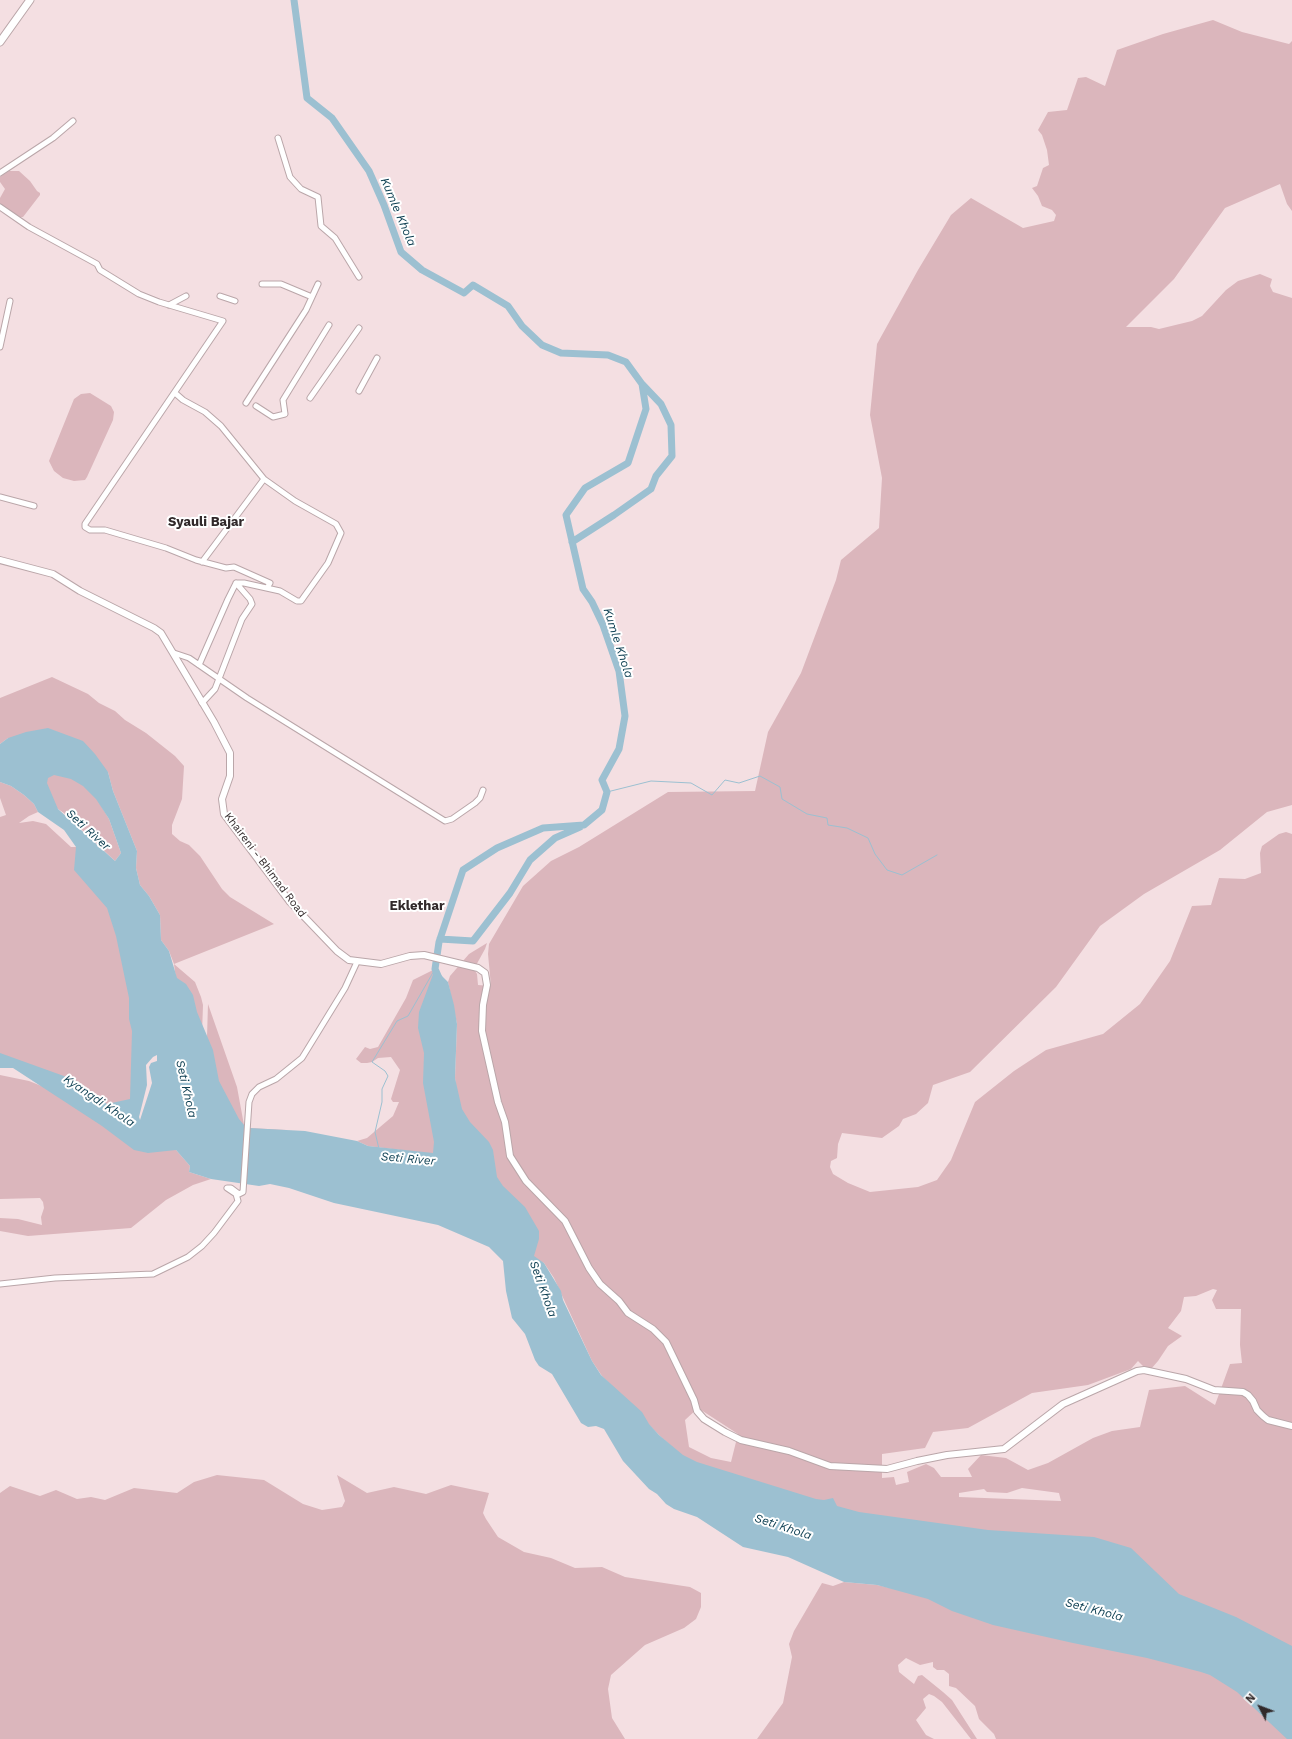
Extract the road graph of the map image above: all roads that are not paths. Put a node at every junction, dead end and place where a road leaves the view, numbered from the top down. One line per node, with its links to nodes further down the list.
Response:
1 (30, 0): 2 (highway)
2 (0, 42)
3 (73, 121): 5 (street)
4 (278, 138): 7 (street)
5 (0, 174)
6 (0, 207): 15 (street)
7 (359, 277)
8 (262, 284): 12 (street)
9 (318, 284): 12 (street)
10 (186, 296): 15 (street)
11 (220, 296): 14 (street)
12 (312, 297): 23 (street)
13 (10, 301): 18 (street)
14 (235, 301)
15 (169, 305): 21 (street)
16 (329, 325): 24 (street)
17 (359, 328): 22 (street)
18 (0, 347)
19 (377, 358): 20 (street)
20 (359, 391)
21 (175, 393): 25 (street); 29 (street)
22 (310, 398)
23 (246, 403)
24 (256, 406)
25 (264, 479): 29 (street); 31 (street)
26 (0, 497): 27 (street)
27 (34, 506)
28 (0, 560): 32 (main road, Khaireni - Bhimad Road)
29 (202, 562): 31 (street)
30 (236, 583): 31 (street); 33 (street); 34 (street)
31 (268, 588)
32 (174, 653): 33 (street); 35 (main road, Khaireni - Bhimad Road)
33 (199, 665): 34 (street)
34 (220, 679): 35 (street); 36 (street)
35 (202, 703): 37 (main road, Khaireni - Bhimad Road)
36 (483, 790)
37 (357, 962): 38 (street); 39 (main road, Khaireni - Bhimad Road)
38 (0, 1284)
39 (1292, 1426)

